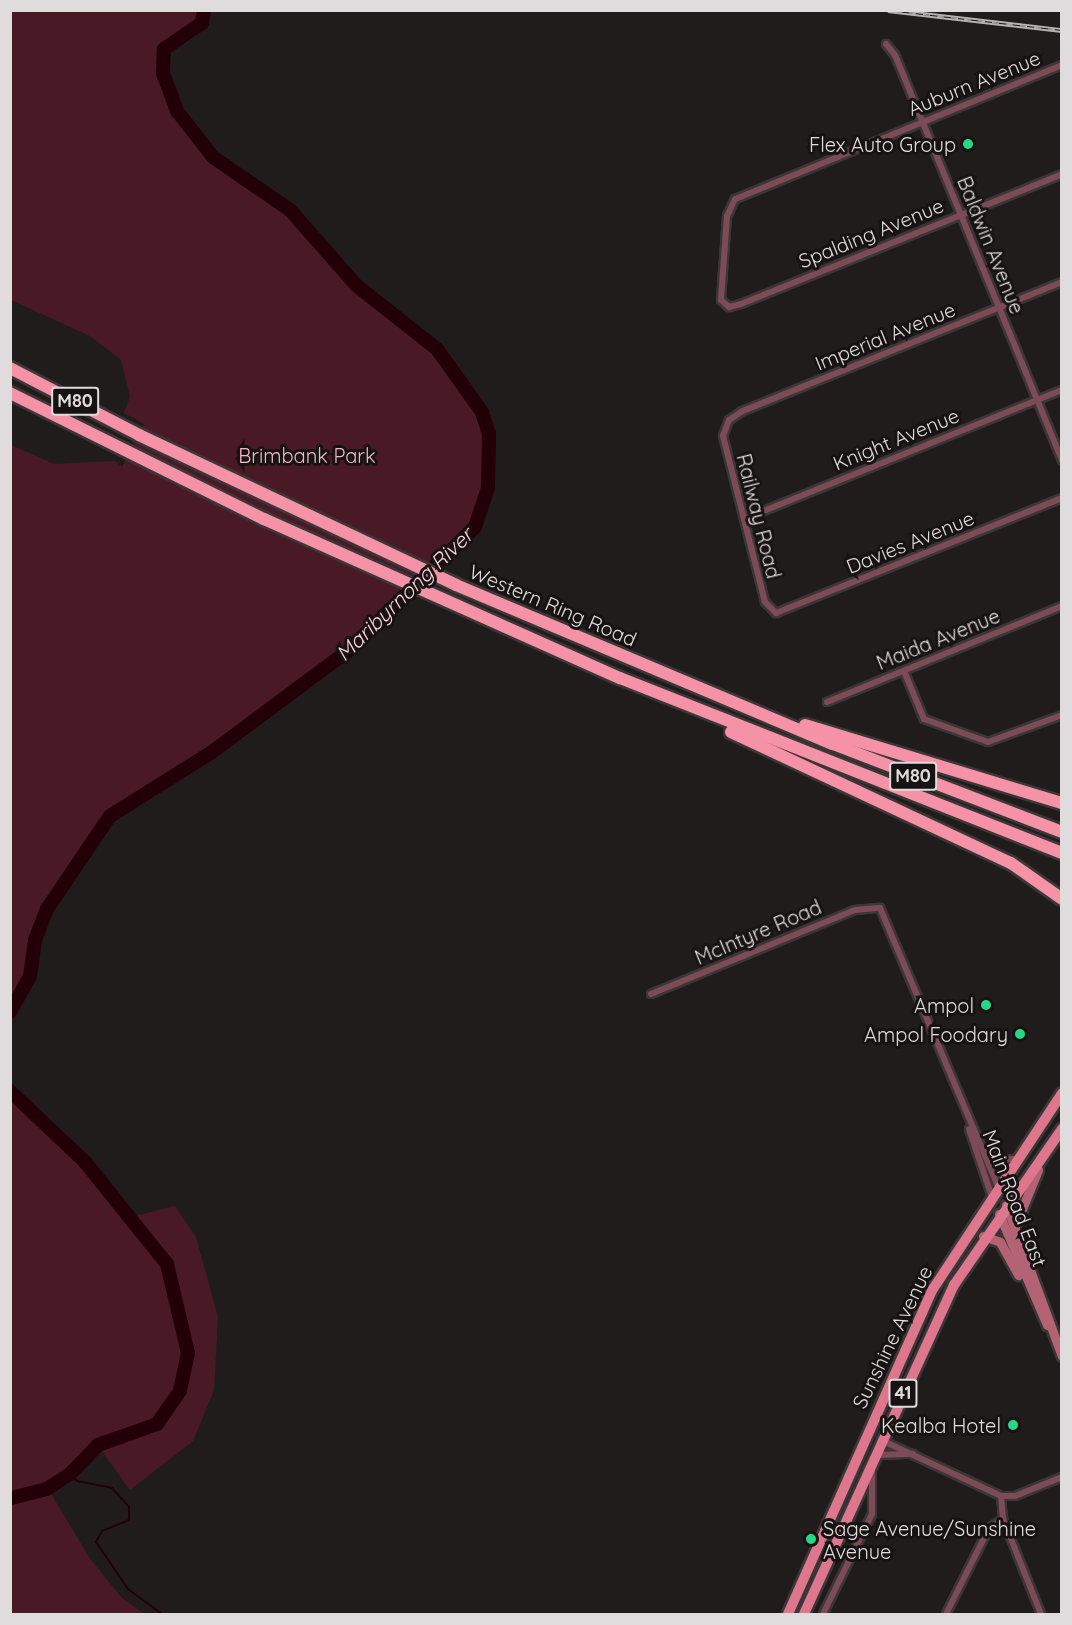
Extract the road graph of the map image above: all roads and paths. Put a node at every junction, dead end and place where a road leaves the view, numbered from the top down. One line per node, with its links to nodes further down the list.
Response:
1 (886, 44): 3 (street, Baldwin Avenue)
2 (1062, 65): 3 (street, Auburn Avenue)
3 (923, 121): 5 (street, Baldwin Avenue); 7 (street, Auburn Avenue)
4 (1062, 174): 5 (street, Spalding Avenue)
5 (960, 214): 7 (street, Spalding Avenue); 8 (street, Baldwin Avenue)
6 (1062, 282): 8 (street, Imperial Avenue)
7 (726, 306)
8 (999, 307): 12 (street, Baldwin Avenue); 13 (street, Imperial Avenue)
9 (10, 368): 21 (highway, Western Ring Road / M80)
10 (1062, 390): 12 (street, Knight Avenue)
11 (10, 393): 23 (highway, Western Ring Road / M80)
12 (1037, 400): 14 (street, Baldwin Avenue); 16 (street, Knight Avenue)
13 (725, 427): 16 (street, Railway Road)
14 (1062, 461)
15 (1062, 498): 18 (street, Davies Avenue)
16 (744, 519): 18 (street, Railway Road)
17 (1062, 606): 19 (street, Maida Avenue)
18 (771, 611)
19 (904, 671): 20 (street, Maida Avenue); 22 (street)
20 (827, 702)
21 (766, 715): 24 (highway); 25 (highway, Western Ring Road / M80)
22 (1062, 715)
23 (773, 744): 26 (highway, M80); 27 (highway)
24 (1062, 803)
25 (1062, 832)
26 (1062, 853)
27 (1062, 899)
28 (880, 908): 29 (street, McIntyre Road); 31 (street, Main Road East)
29 (651, 994)
30 (1062, 1093): 35 (main road, Sunshine Avenue / 41)
31 (967, 1120): 33 (street, Main Road East); 37 (street, Main Road East)
32 (1062, 1129): 34 (main road, Sunshine Avenue / 41)
33 (983, 1149): 35 (street, Main Road East); 36 (street, Main Road East)
34 (1046, 1151): 38 (main road, Sunshine Avenue / 41); 40 (main road)
35 (1017, 1159): 36 (main road, Sunshine Avenue / 41)
36 (998, 1186): 37 (main road, Sunshine Avenue / 41); 38 (main road, Main Road East)
37 (992, 1197): 39 (main road, Main Road East); 51 (main road, Sunshine Avenue / 41)
38 (1006, 1205): 39 (main road, Sunshine Avenue / 41); 40 (main road, Main Road East)
39 (999, 1214): 41 (main road, Sunshine Avenue / 41); 42 (main road, Main Road East)
40 (1015, 1227): 43 (main road, Main Road East)
41 (983, 1236): 42 (main road); 44 (main road, Sunshine Avenue / 41)
42 (1035, 1302): 43 (main road, Main Road East)
43 (1061, 1355)
44 (889, 1424): 45 (main road, Sunshine Avenue / 41); 46 (street)
45 (881, 1440): 46 (street); 48 (main road, Sunshine Avenue / 41); 51 (main road)
46 (898, 1446): 47 (street)
47 (917, 1455): 48 (street); 50 (street)
48 (873, 1458): 54 (main road, Sunshine Avenue / 41); 55 (street)
49 (1062, 1477): 50 (street)
50 (1001, 1496): 52 (street)
51 (839, 1502): 53 (main road, Sunshine Avenue / 41)
52 (1003, 1520): 56 (street); 57 (street)
53 (788, 1614)
54 (804, 1614)
55 (823, 1614)
56 (946, 1614)
57 (1041, 1614)

